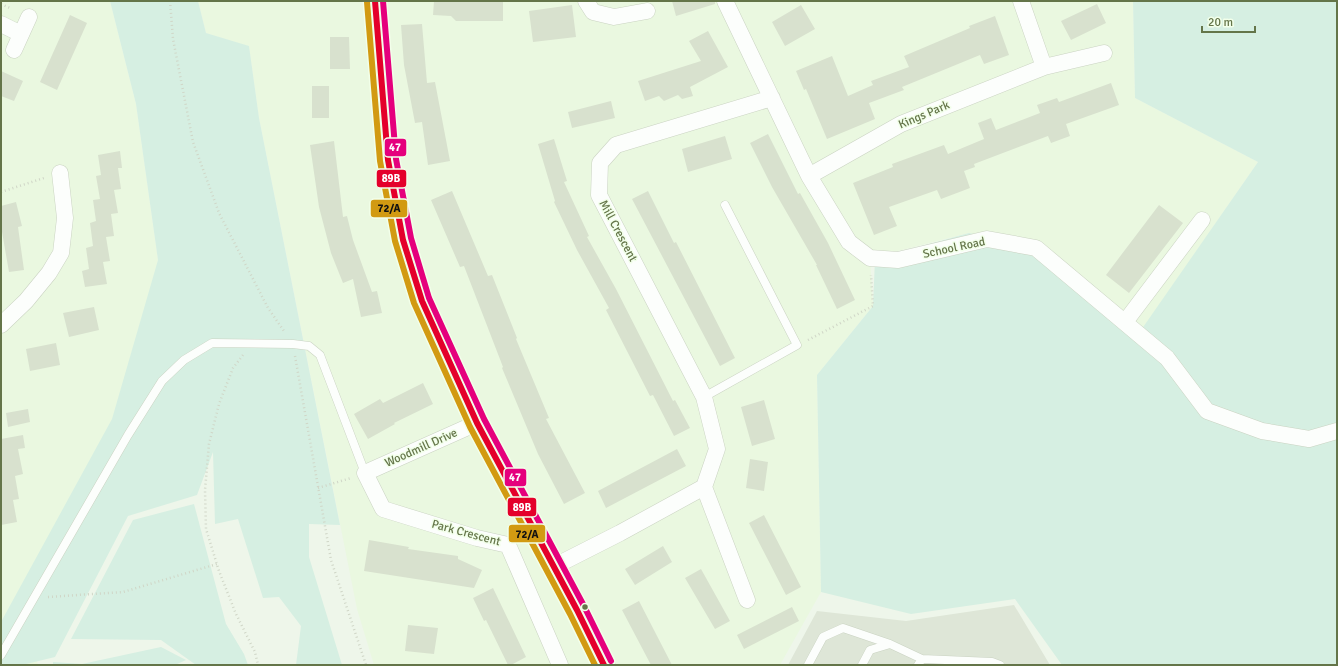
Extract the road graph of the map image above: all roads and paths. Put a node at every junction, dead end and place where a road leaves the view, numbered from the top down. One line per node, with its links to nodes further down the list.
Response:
1 (170, 1): 23 (path)
2 (375, 1): 26 (main road)
3 (586, 1): 6 (street)
4 (725, 1): 13 (street)
5 (1021, 1): 12 (street)
6 (647, 11)
7 (29, 17): 9 (street)
8 (1, 24): 9 (street)
9 (21, 34): 10 (street)
10 (14, 50)
11 (1104, 52): 12 (street, Kings Park)
12 (1044, 67): 15 (street, Kings Park)
13 (772, 98): 15 (street); 25 (street, Mill Crescent)
14 (60, 173): 16 (path); 21 (street)
15 (809, 176): 19 (street)
16 (1, 192)
17 (725, 205): 24 (lane)
18 (1202, 220): 20 (street)
19 (870, 258): 20 (street, School Road); 24 (path)
20 (1125, 322): 27 (street, School Road)
21 (1, 325)
22 (252, 344): 23 (lane); 31 (path); 33 (lane)
23 (293, 344): 28 (lane); 30 (path)
24 (797, 346): 25 (lane)
25 (704, 397): 29 (street, Mill Crescent)
26 (477, 423): 28 (street, Woodmill Drive); 32 (main road)
27 (1337, 431)
28 (364, 473): 30 (path); 40 (street, Park Crescent)
29 (704, 487): 32 (street); 34 (street)
30 (318, 488): 39 (path)
31 (217, 564): 33 (path); 38 (path)
32 (554, 567): 41 (main road)
33 (34, 598): 36 (lane)
34 (747, 600)
35 (890, 644): 37 (lane); 42 (lane); 43 (lane)
36 (1, 655)
37 (920, 662): 44 (lane)
38 (258, 665)
39 (366, 665)
40 (560, 665)
41 (604, 665)
42 (808, 665)
43 (862, 665)
44 (1000, 665)

